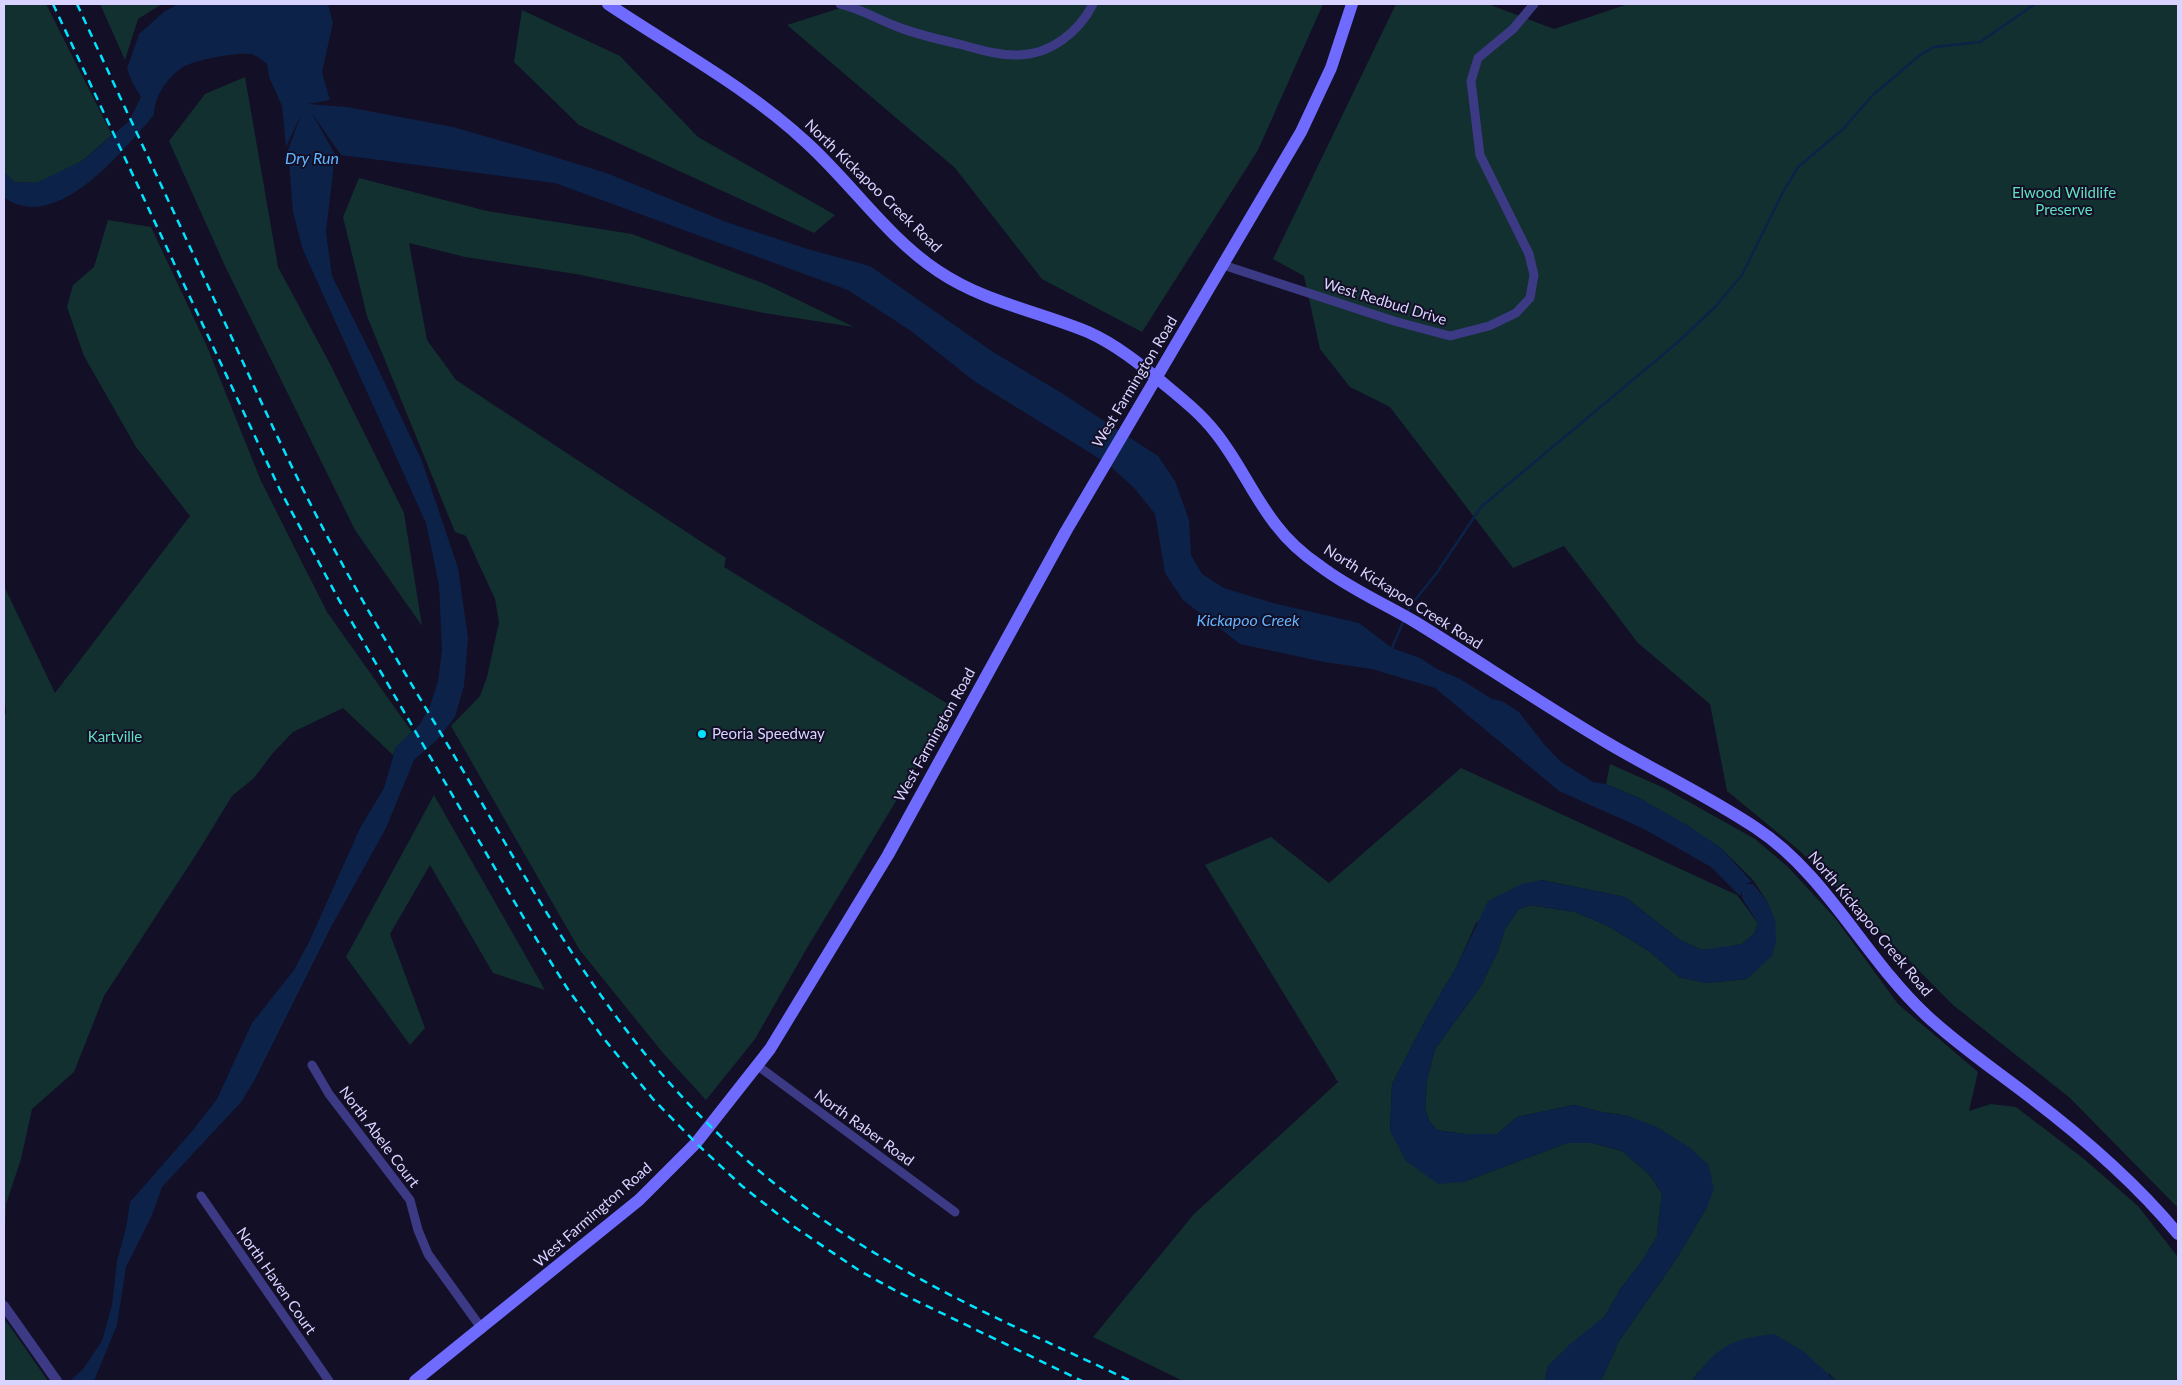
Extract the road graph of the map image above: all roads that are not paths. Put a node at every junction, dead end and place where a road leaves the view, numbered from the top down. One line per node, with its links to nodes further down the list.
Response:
1 (608, 4): 7 (main road, North Kickapoo Creek Road)
2 (840, 4): 3 (street)
3 (1093, 4)
4 (1352, 4): 6 (main road, West Farmington Road)
5 (1534, 4): 6 (street, West Redbud Drive)
6 (1223, 264): 7 (main road, West Farmington Road)
7 (1156, 377): 9 (main road, West Farmington Road); 12 (main road, North Kickapoo Creek Road)
8 (312, 1065): 14 (street, North Abele Court)
9 (758, 1066): 11 (street, North Raber Road); 14 (main road, West Farmington Road)
10 (201, 1196): 16 (street, North Haven Court)
11 (955, 1212)
12 (2178, 1234)
13 (4, 1306): 15 (street)
14 (482, 1329): 17 (main road, West Farmington Road)
15 (56, 1381)
16 (329, 1381)
17 (415, 1381)

